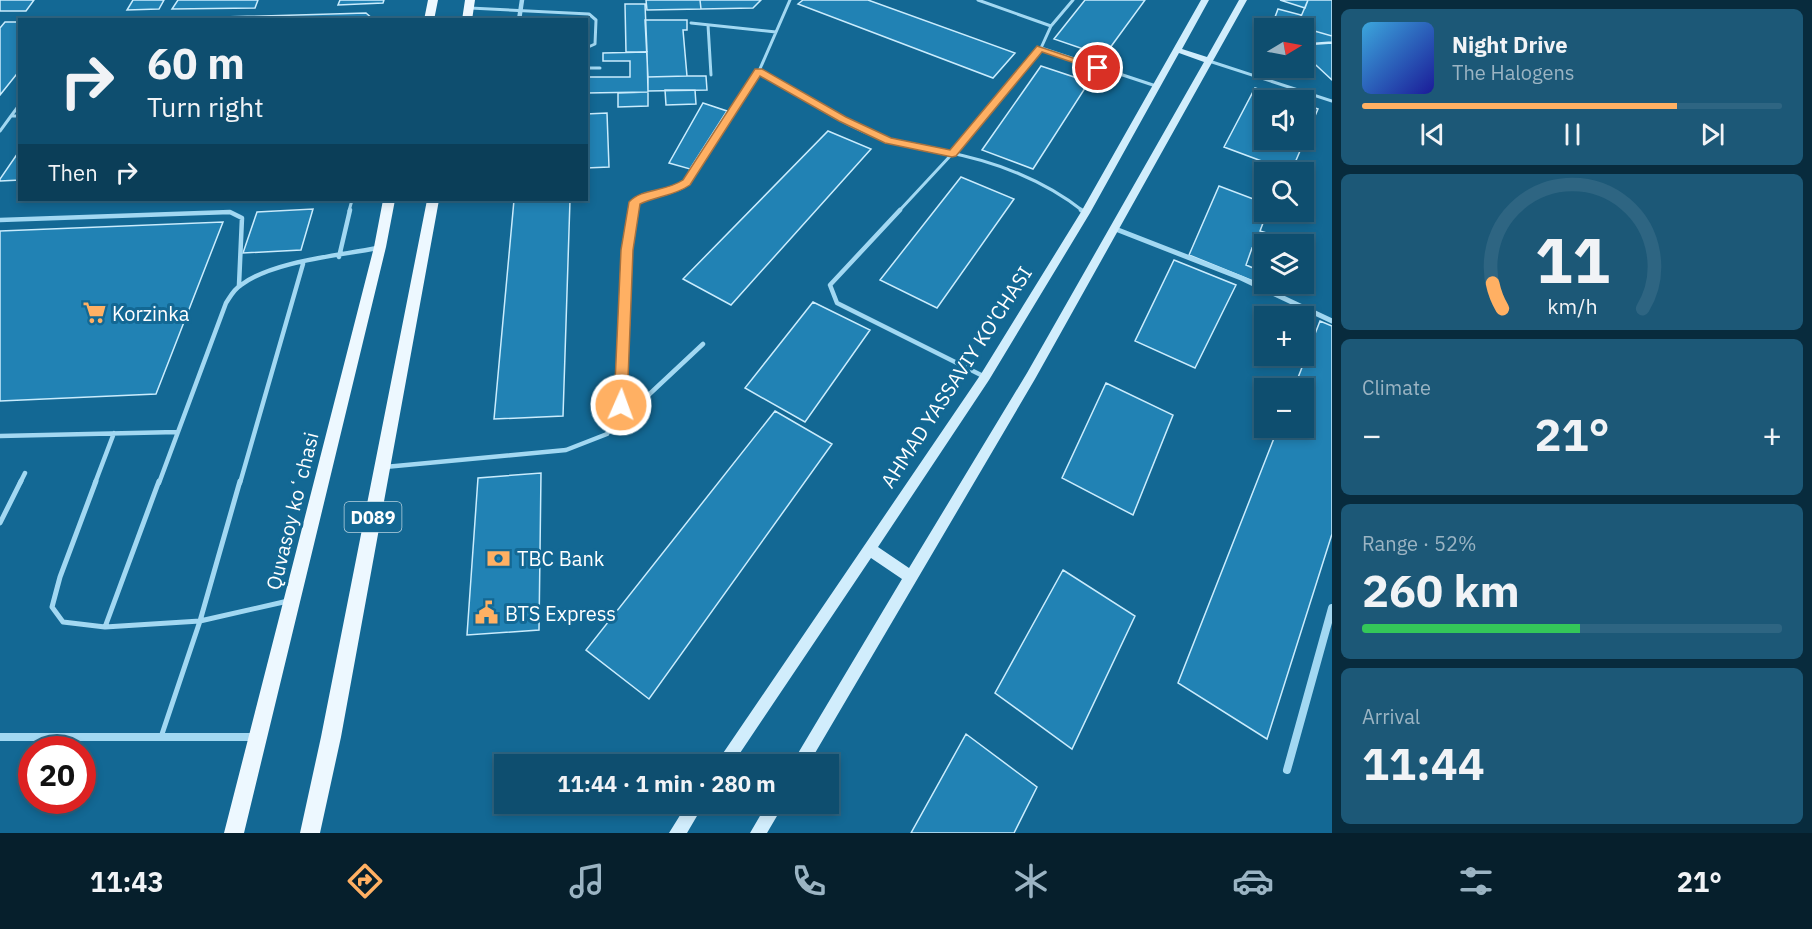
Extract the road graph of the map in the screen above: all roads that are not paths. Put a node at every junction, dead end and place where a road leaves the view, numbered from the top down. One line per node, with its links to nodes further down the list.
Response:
1 (433, 0): 10 (main road)
2 (522, 0): 9 (street)
3 (790, 0): 15 (lane)
4 (978, 0): 14 (lane)
5 (1072, 0): 14 (lane)
6 (1205, 0): 18 (main road, AHMAD YASSAVIY KO'CHASI)
7 (1243, 0): 19 (main road)
8 (470, 4): 9 (lane)
9 (521, 10): 11 (street); 16 (lane)
10 (429, 18)
11 (519, 18)
12 (691, 23): 13 (lane)
13 (708, 25): 15 (lane); 23 (lane)
14 (1051, 26): 17 (lane)
15 (776, 32): 22 (lane)
16 (588, 47)
17 (1041, 48): 24 (lane); 30 (lane)
18 (1177, 50): 19 (main road); 24 (main road, AHMAD YASSAVIY KO'CHASI)
19 (1209, 61): 25 (lane); 36 (main road)
20 (588, 68): 21 (lane)
21 (600, 68)
22 (759, 71): 30 (lane); 46 (lane)
23 (711, 75)
24 (1156, 86): 34 (main road, AHMAD YASSAVIY KO'CHASI)
25 (1332, 101)
26 (18, 107): 27 (lane)
27 (11, 116): 28 (lane); 29 (lane)
28 (18, 116)
29 (0, 131)
30 (952, 153): 34 (lane); 43 (lane)
31 (352, 201): 38 (lane)
32 (389, 201): 37 (main road, Quvasoy koʻchasi / D089)
33 (433, 201): 48 (main road, D089)
34 (1085, 213): 43 (main road, AHMAD YASSAVIY KO'CHASI)
35 (0, 220): 40 (lane)
36 (1113, 228): 41 (street); 52 (main road)
37 (380, 248): 38 (lane); 53 (main road, Quvasoy koʻchasi / D089)
38 (339, 256): 39 (lane)
39 (303, 264): 40 (lane); 55 (lane)
40 (240, 285): 44 (lane)
41 (1332, 321)
42 (703, 344): 46 (lane)
43 (985, 377): 51 (main road, AHMAD YASSAVIY KO'CHASI)
44 (177, 432): 45 (lane); 56 (lane)
45 (114, 433): 47 (lane); 56 (lane)
46 (607, 434): 48 (lane)
47 (0, 436)
48 (382, 467): 66 (main road, D089)
49 (25, 473): 50 (lane)
50 (0, 523)
51 (869, 549): 52 (main road); 60 (main road, AHMAD YASSAVIY KO'CHASI)
52 (912, 578): 61 (main road)
53 (294, 600): 55 (lane); 59 (main road, Quvasoy koʻchasi / D089)
54 (1332, 608): 62 (street)
55 (200, 621): 56 (lane); 58 (lane)
56 (105, 627)
57 (0, 737): 58 (street)
58 (161, 737): 59 (street)
59 (259, 737): 65 (main road, Quvasoy koʻchasi / D089)
60 (730, 754)
61 (806, 754)
62 (1287, 770)
63 (689, 814): 67 (main road)
64 (770, 814): 68 (main road)
65 (234, 833)
66 (310, 833)
67 (676, 833)
68 (758, 833)

